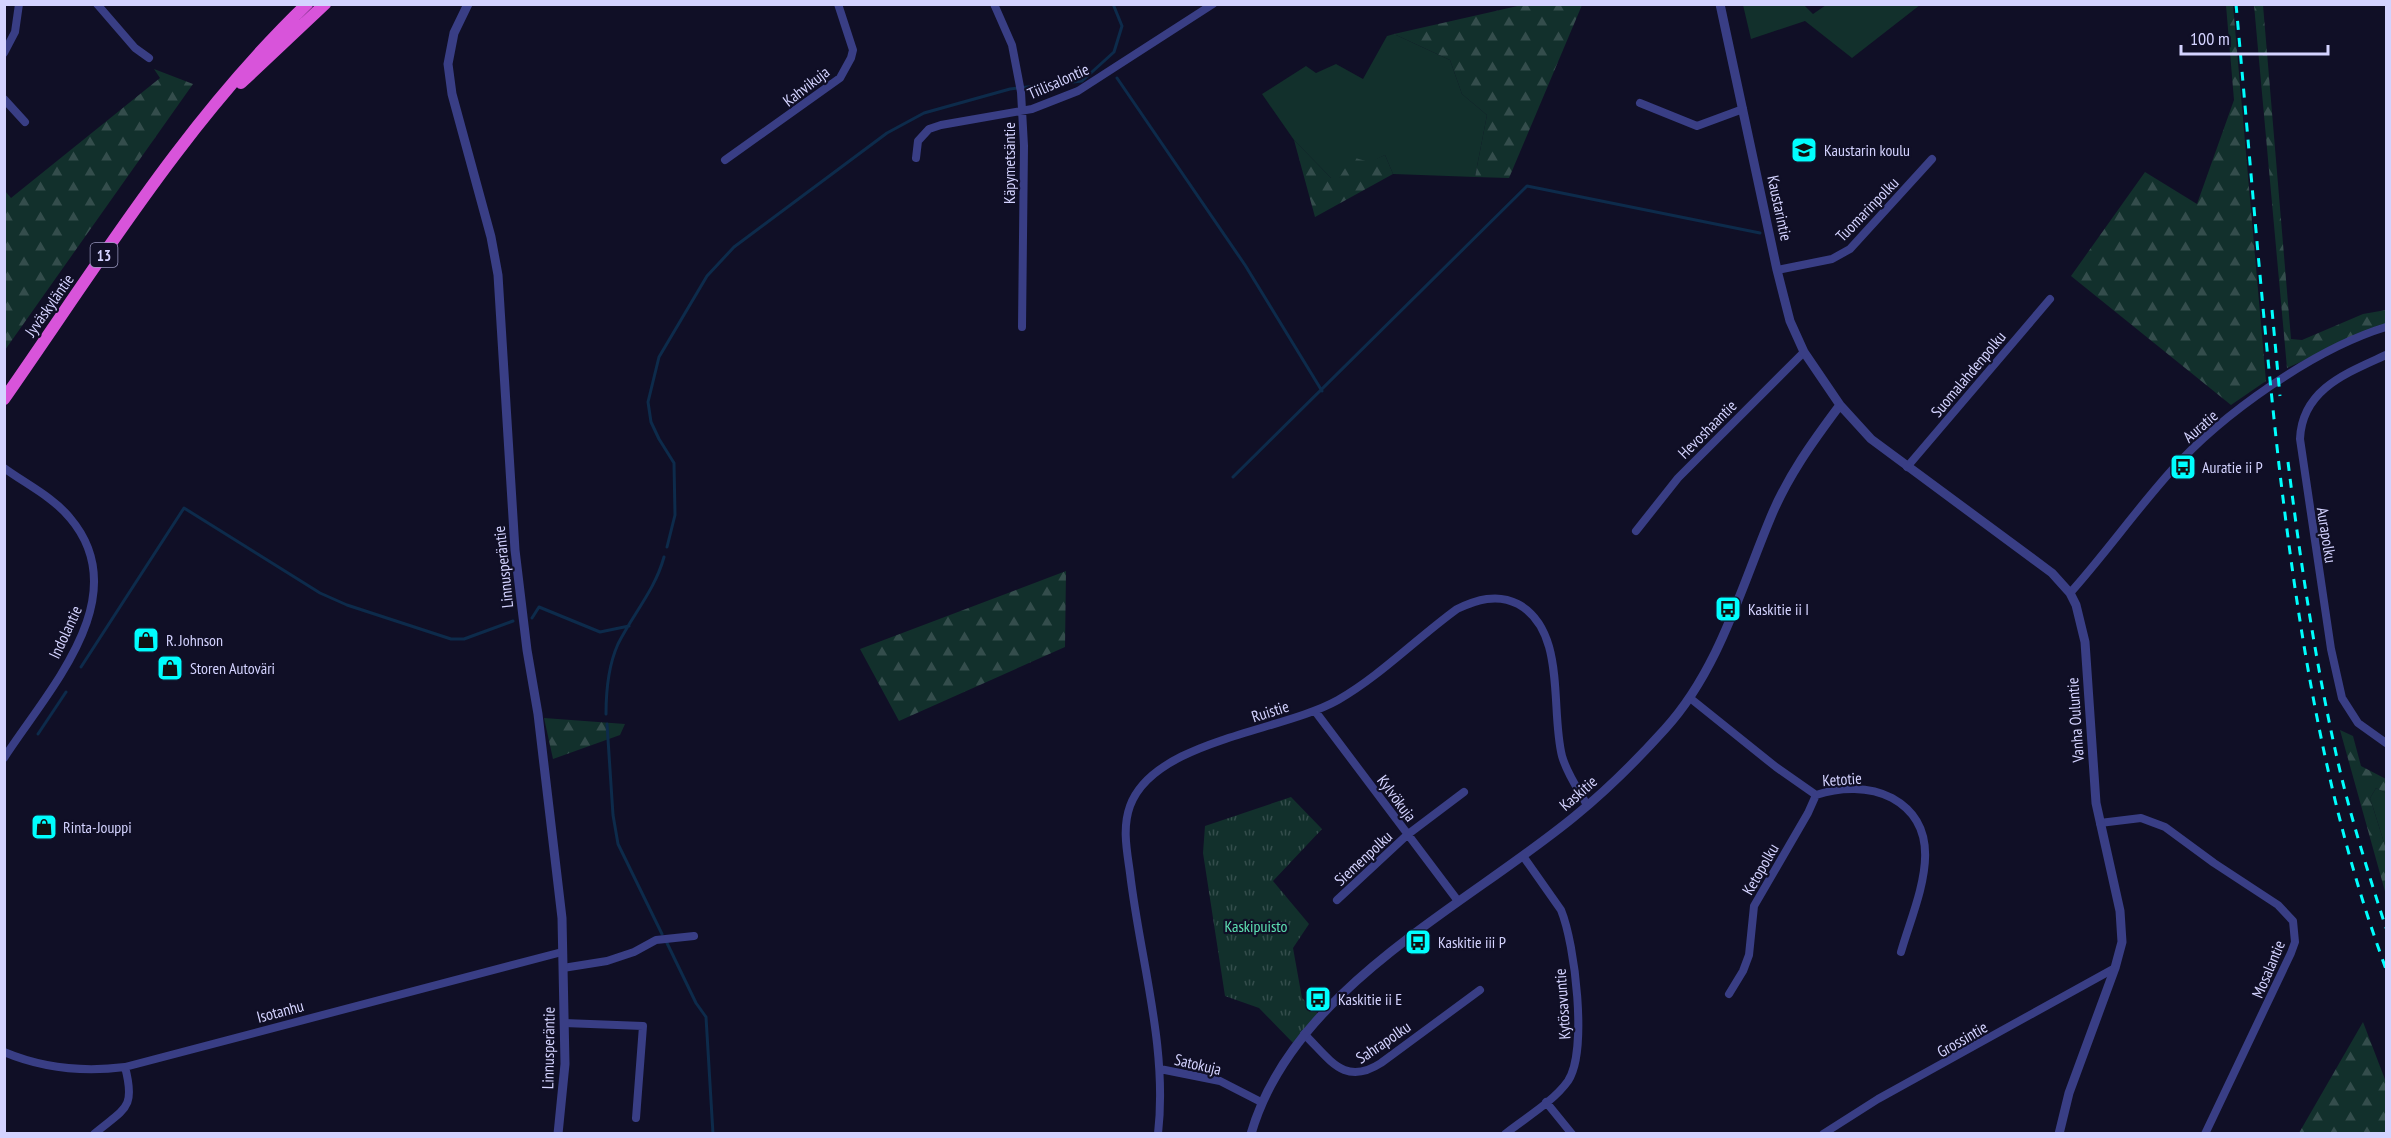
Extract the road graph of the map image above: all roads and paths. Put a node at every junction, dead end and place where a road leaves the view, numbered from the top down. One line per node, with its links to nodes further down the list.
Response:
1 (19, 4): 10 (street)
2 (97, 4): 11 (street)
3 (308, 4): 16 (highway, Jyväskyläntie / 13)
4 (325, 4): 16 (highway, Jyväskyläntie / 13)
5 (468, 4): 46 (street, Linnusperäntie)
6 (838, 4): 20 (street, Kahvikuja)
7 (994, 4): 15 (street, Käpymetsäntie)
8 (1213, 4): 15 (street, Tiilisalontie)
9 (1720, 4): 14 (street, Kaustarintie)
10 (4, 53)
11 (149, 58)
12 (4, 99): 17 (street)
13 (1640, 103): 14 (street)
14 (1743, 109): 21 (street, Kaustarintie)
15 (1022, 111): 18 (street, Tiilisalontie); 23 (street, Käpymetsäntie)
16 (208, 115): 27 (highway, Jyväskyläntie / 13)
17 (25, 122)
18 (916, 158)
19 (1932, 159): 21 (street, Tuomarinpolku)
20 (725, 160)
21 (1777, 270): 25 (street, Kaustarintie)
22 (2050, 299): 29 (street, Suomalahdenpolku)
23 (1022, 327)
24 (2386, 327): 32 (street, Auratie)
25 (1804, 352): 28 (street, Kaustarintie); 31 (street, Hevoshaantie)
26 (2386, 355): 35 (street, Aurapolku)
27 (4, 399)
28 (1840, 405): 29 (street, Vanha Ouluntie); 33 (street, Kaskitie)
29 (1907, 466): 32 (street, Vanha Ouluntie)
30 (4, 468): 36 (street, Indolantie)
31 (1636, 531)
32 (2070, 593): 40 (street, Vanha Ouluntie)
33 (1690, 698): 38 (street, Ketotie); 39 (street, Kaskitie)
34 (1315, 711): 39 (street, Ruistie); 41 (street, Kylvökuja); 56 (street, Ruistie)
35 (2386, 743)
36 (4, 758)
37 (1464, 792): 41 (street, Siemenpolku)
38 (1816, 795): 47 (street, Ketotie); 51 (street, Ketopolku)
39 (1587, 805): 42 (street, Kaskitie)
40 (2100, 823): 49 (street, Vanha Ouluntie); 68 (street, Mosalantie)
41 (1407, 835): 43 (street, Siemenpolku); 44 (street, Kylvökuja)
42 (1523, 855): 44 (street, Kaskitie); 58 (street, Kytösavuntie)
43 (1337, 900)
44 (1458, 901): 53 (street, Kaskitie)
45 (694, 936): 48 (street)
46 (562, 951): 48 (street, Linnusperäntie); 55 (street, Isotanhu)
47 (1900, 952)
48 (563, 968): 52 (street, Linnusperäntie)
49 (2115, 968): 66 (street, Grossintie); 67 (street, Vanha Ouluntie)
50 (1480, 990): 53 (street, Sahrapolku)
51 (1728, 994)
52 (564, 1023): 59 (street); 61 (street, Linnusperäntie)
53 (1304, 1034): 57 (street, Kaskitie)
54 (4, 1052): 55 (street, Isotanhu)
55 (125, 1067): 60 (street)
56 (1160, 1069): 57 (street, Satokuja); 62 (street, Ruistie)
57 (1261, 1102): 63 (street, Kaskitie)
58 (1546, 1102): 64 (street, Kytösavuntie); 65 (street)
59 (636, 1118)
60 (96, 1133)
61 (558, 1134)
62 (1158, 1134)
63 (1251, 1134)
64 (1504, 1134)
65 (1572, 1134)
66 (1823, 1134)
67 (2059, 1134)
68 (2205, 1134)

